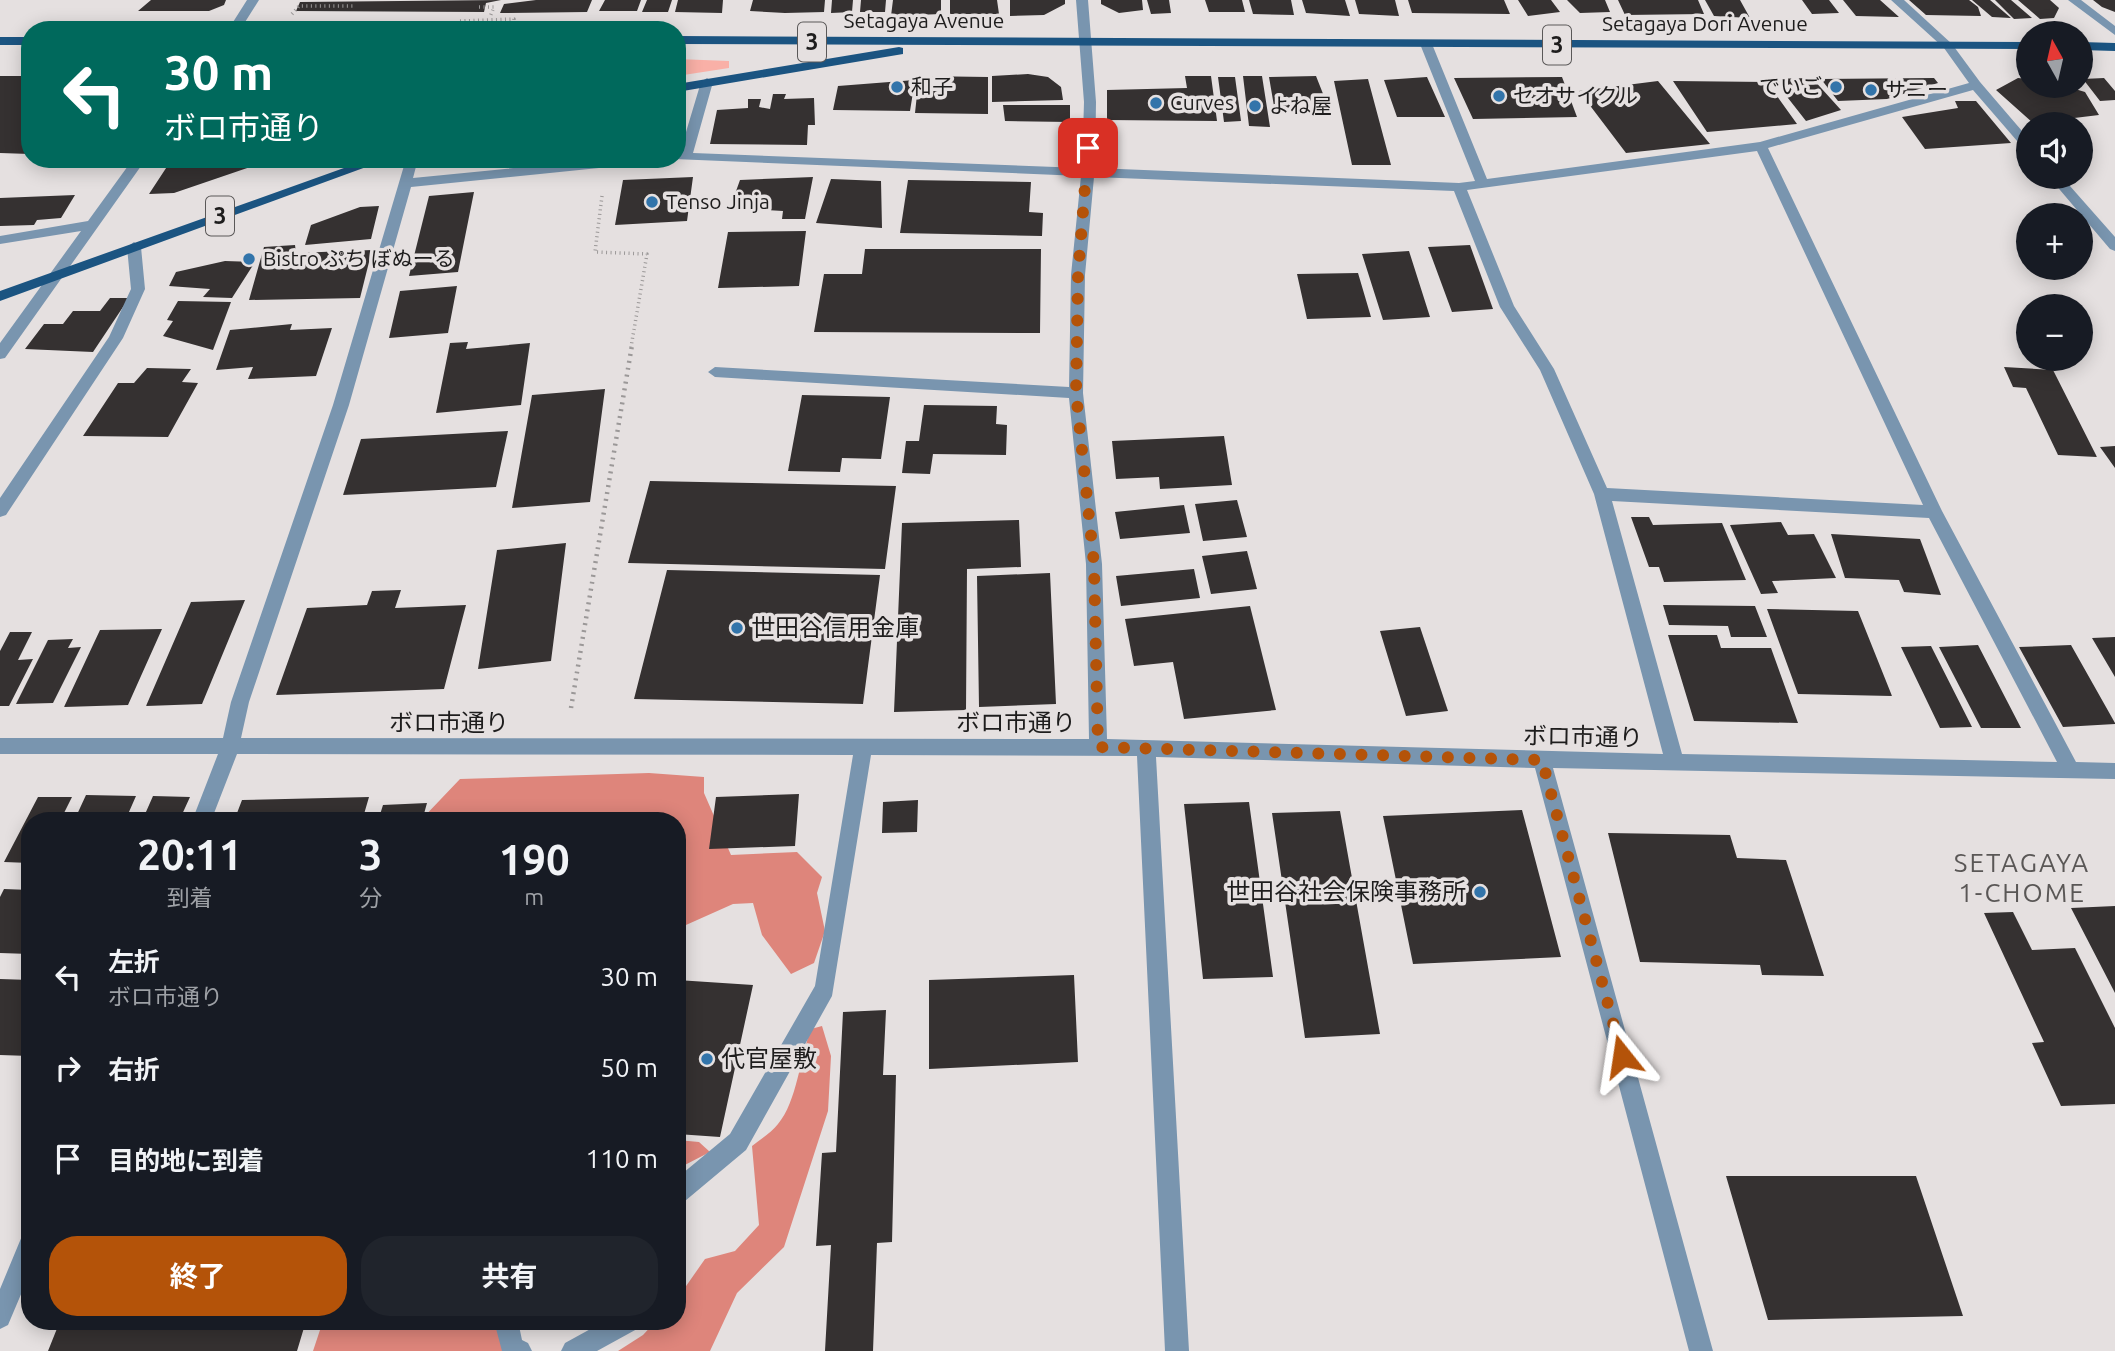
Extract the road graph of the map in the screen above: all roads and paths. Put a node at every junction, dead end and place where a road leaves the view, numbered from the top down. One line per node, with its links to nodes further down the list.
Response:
1 (253, 0): 9 (street)
2 (1082, 0): 17 (street)
3 (1897, 0): 19 (street)
4 (2074, 0): 12 (street)
5 (355, 6): 7 (path)
6 (479, 7): 8 (path)
7 (292, 14)
8 (490, 17)
9 (239, 21)
10 (460, 21): 11 (path)
11 (514, 21)
12 (2115, 32)
13 (686, 40): 16 (main road, Setagaya Avenue / 3)
14 (0, 41): 15 (main road)
15 (21, 41)
16 (947, 43): 17 (main road, Setagaya Avenue / 3); 23 (main road)
17 (1087, 43): 18 (main road, Setagaya Dori Avenue / 3); 34 (street)
18 (1426, 44): 19 (main road, Setagaya Dori Avenue / 3); 36 (street)
19 (1948, 46): 20 (main road, Setagaya Dori Avenue / 3); 24 (street)
20 (2016, 46)
21 (2093, 46): 22 (main road)
22 (2115, 47)
23 (707, 82): 25 (main road); 27 (street)
24 (1976, 85): 26 (street); 28 (street)
25 (686, 86)
26 (2016, 132)
27 (686, 141)
28 (1761, 146): 36 (street); 51 (street)
29 (686, 155): 34 (street)
30 (133, 168): 40 (street)
31 (357, 168): 43 (main road, 3)
32 (410, 168): 35 (street)
33 (557, 168): 35 (street)
34 (1088, 171): 37 (street); 48 (street)
35 (406, 183): 56 (street)
36 (1483, 185): 37 (street)
37 (1459, 187): 49 (street)
38 (2065, 189): 42 (street)
39 (600, 212): 53 (path)
40 (92, 225): 41 (street); 44 (street)
41 (0, 240)
42 (2115, 246)
43 (134, 247): 44 (main road, 3); 50 (street)
44 (58, 275): 45 (main road, 3); 46 (street)
45 (0, 296)
46 (0, 354)
47 (715, 372): 48 (street)
48 (1076, 393): 55 (street)
49 (1602, 494): 51 (street); 59 (street)
50 (0, 511)
51 (1934, 512): 60 (street)
52 (0, 746): 56 (street, ボロ市通り)
53 (564, 747): 54 (street, ボロ市通り); 56 (street, ボロ市通り)
54 (863, 747): 55 (street, ボロ市通り); 63 (street)
55 (1098, 747): 57 (street, ボロ市通り)
56 (230, 748): 62 (street)
57 (1146, 749): 58 (street, ボロ市通り); 70 (street)
58 (1542, 760): 59 (street, ボロ市通り); 71 (street)
59 (1675, 763): 60 (street, ボロ市通り)
60 (2071, 770): 61 (street, ボロ市通り)
61 (2115, 771)
62 (205, 812)
63 (686, 1185)
64 (21, 1266): 65 (street)
65 (0, 1317)
66 (508, 1330): 68 (street)
67 (612, 1330): 69 (street)
68 (520, 1351)
69 (573, 1351)
70 (1177, 1351)
71 (1701, 1351)

